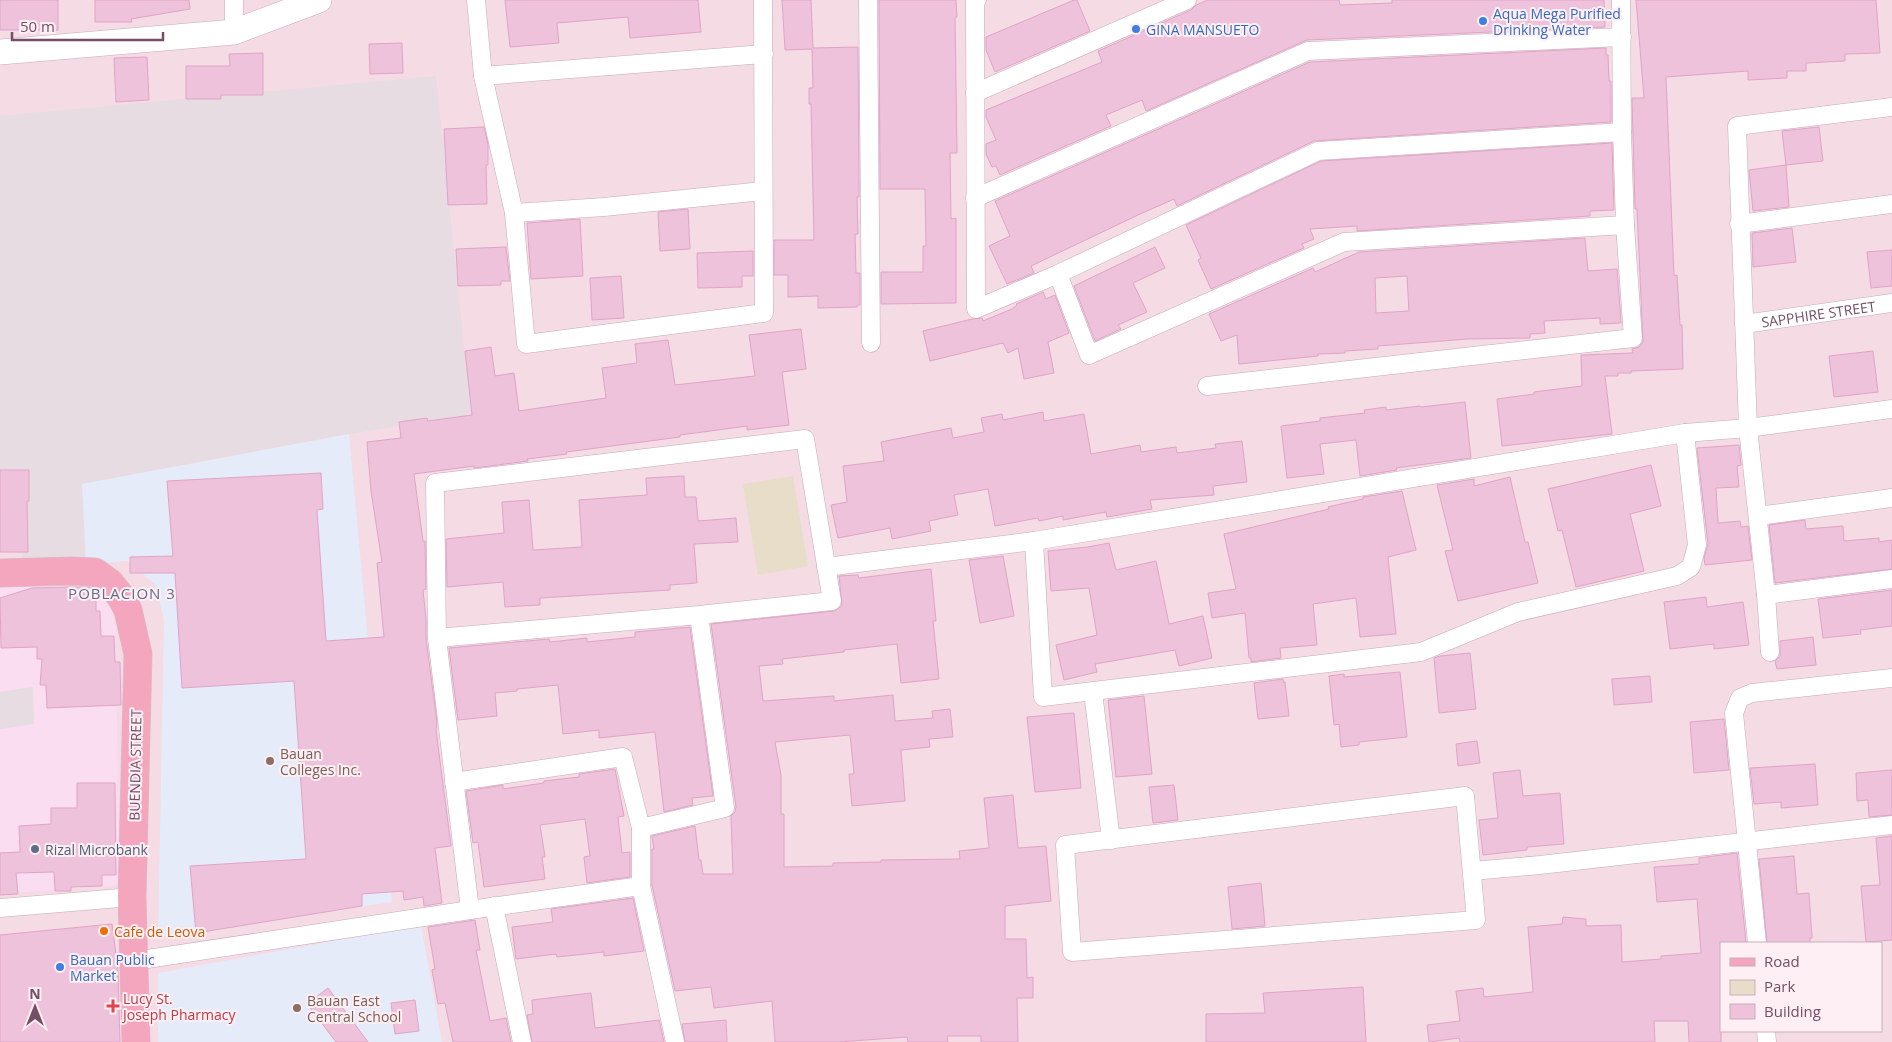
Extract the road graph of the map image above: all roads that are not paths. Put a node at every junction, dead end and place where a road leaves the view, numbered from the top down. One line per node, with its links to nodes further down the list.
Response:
1 (234, 0): 9 (street)
2 (319, 0): 9 (street)
3 (476, 0): 13 (street)
4 (763, 0): 12 (street)
5 (868, 0): 26 (street)
6 (977, 0): 14 (street)
7 (1187, 0): 14 (street)
8 (1621, 0): 10 (street)
9 (234, 32): 11 (street)
10 (1622, 37): 16 (street); 18 (street)
11 (0, 52)
12 (764, 54): 13 (street); 17 (street)
13 (483, 76): 20 (street)
14 (974, 93): 18 (street)
15 (1892, 107): 21 (street)
16 (1622, 132): 22 (street); 23 (street)
17 (762, 191): 20 (street); 20 (street)
18 (975, 198): 23 (street)
19 (1892, 204): 21 (street)
20 (514, 213)
21 (1739, 224): 25 (street)
22 (1625, 226): 23 (street); 27 (street)
23 (1058, 274)
24 (1892, 303): 25 (street, SAPPHIRE STREET)
25 (1744, 324): 29 (street)
26 (871, 343)
27 (1207, 386)
28 (1892, 409): 29 (street)
29 (1748, 428): 30 (street); 32 (street)
30 (1685, 433): 33 (street); 42 (street)
31 (1892, 498): 32 (street)
32 (1758, 516): 37 (street)
33 (1034, 541): 34 (street); 42 (street)
34 (826, 567): 38 (street); 39 (street)
35 (0, 573): 50 (main road, BUENDIA STREET)
36 (1892, 580): 37 (street)
37 (1766, 595): 40 (street)
38 (699, 615): 39 (street); 45 (street)
39 (437, 638): 43 (street)
40 (1770, 652)
41 (1892, 678): 47 (street)
42 (1093, 692): 46 (street)
43 (454, 782): 45 (street); 53 (street)
44 (1892, 826): 47 (street)
45 (641, 828): 49 (street)
46 (1111, 840): 48 (street); 48 (street)
47 (1747, 841): 48 (street); 54 (street)
48 (1472, 871)
49 (641, 886): 51 (street); 58 (street)
50 (132, 897): 52 (street); 55 (main road, BUENDIA STREET)
51 (494, 906): 53 (street); 57 (street)
52 (0, 908)
53 (470, 910): 55 (street)
54 (1757, 942)
55 (134, 961): 56 (main road, BUENDIA STREET)
56 (136, 1042)
57 (522, 1042)
58 (675, 1042)

